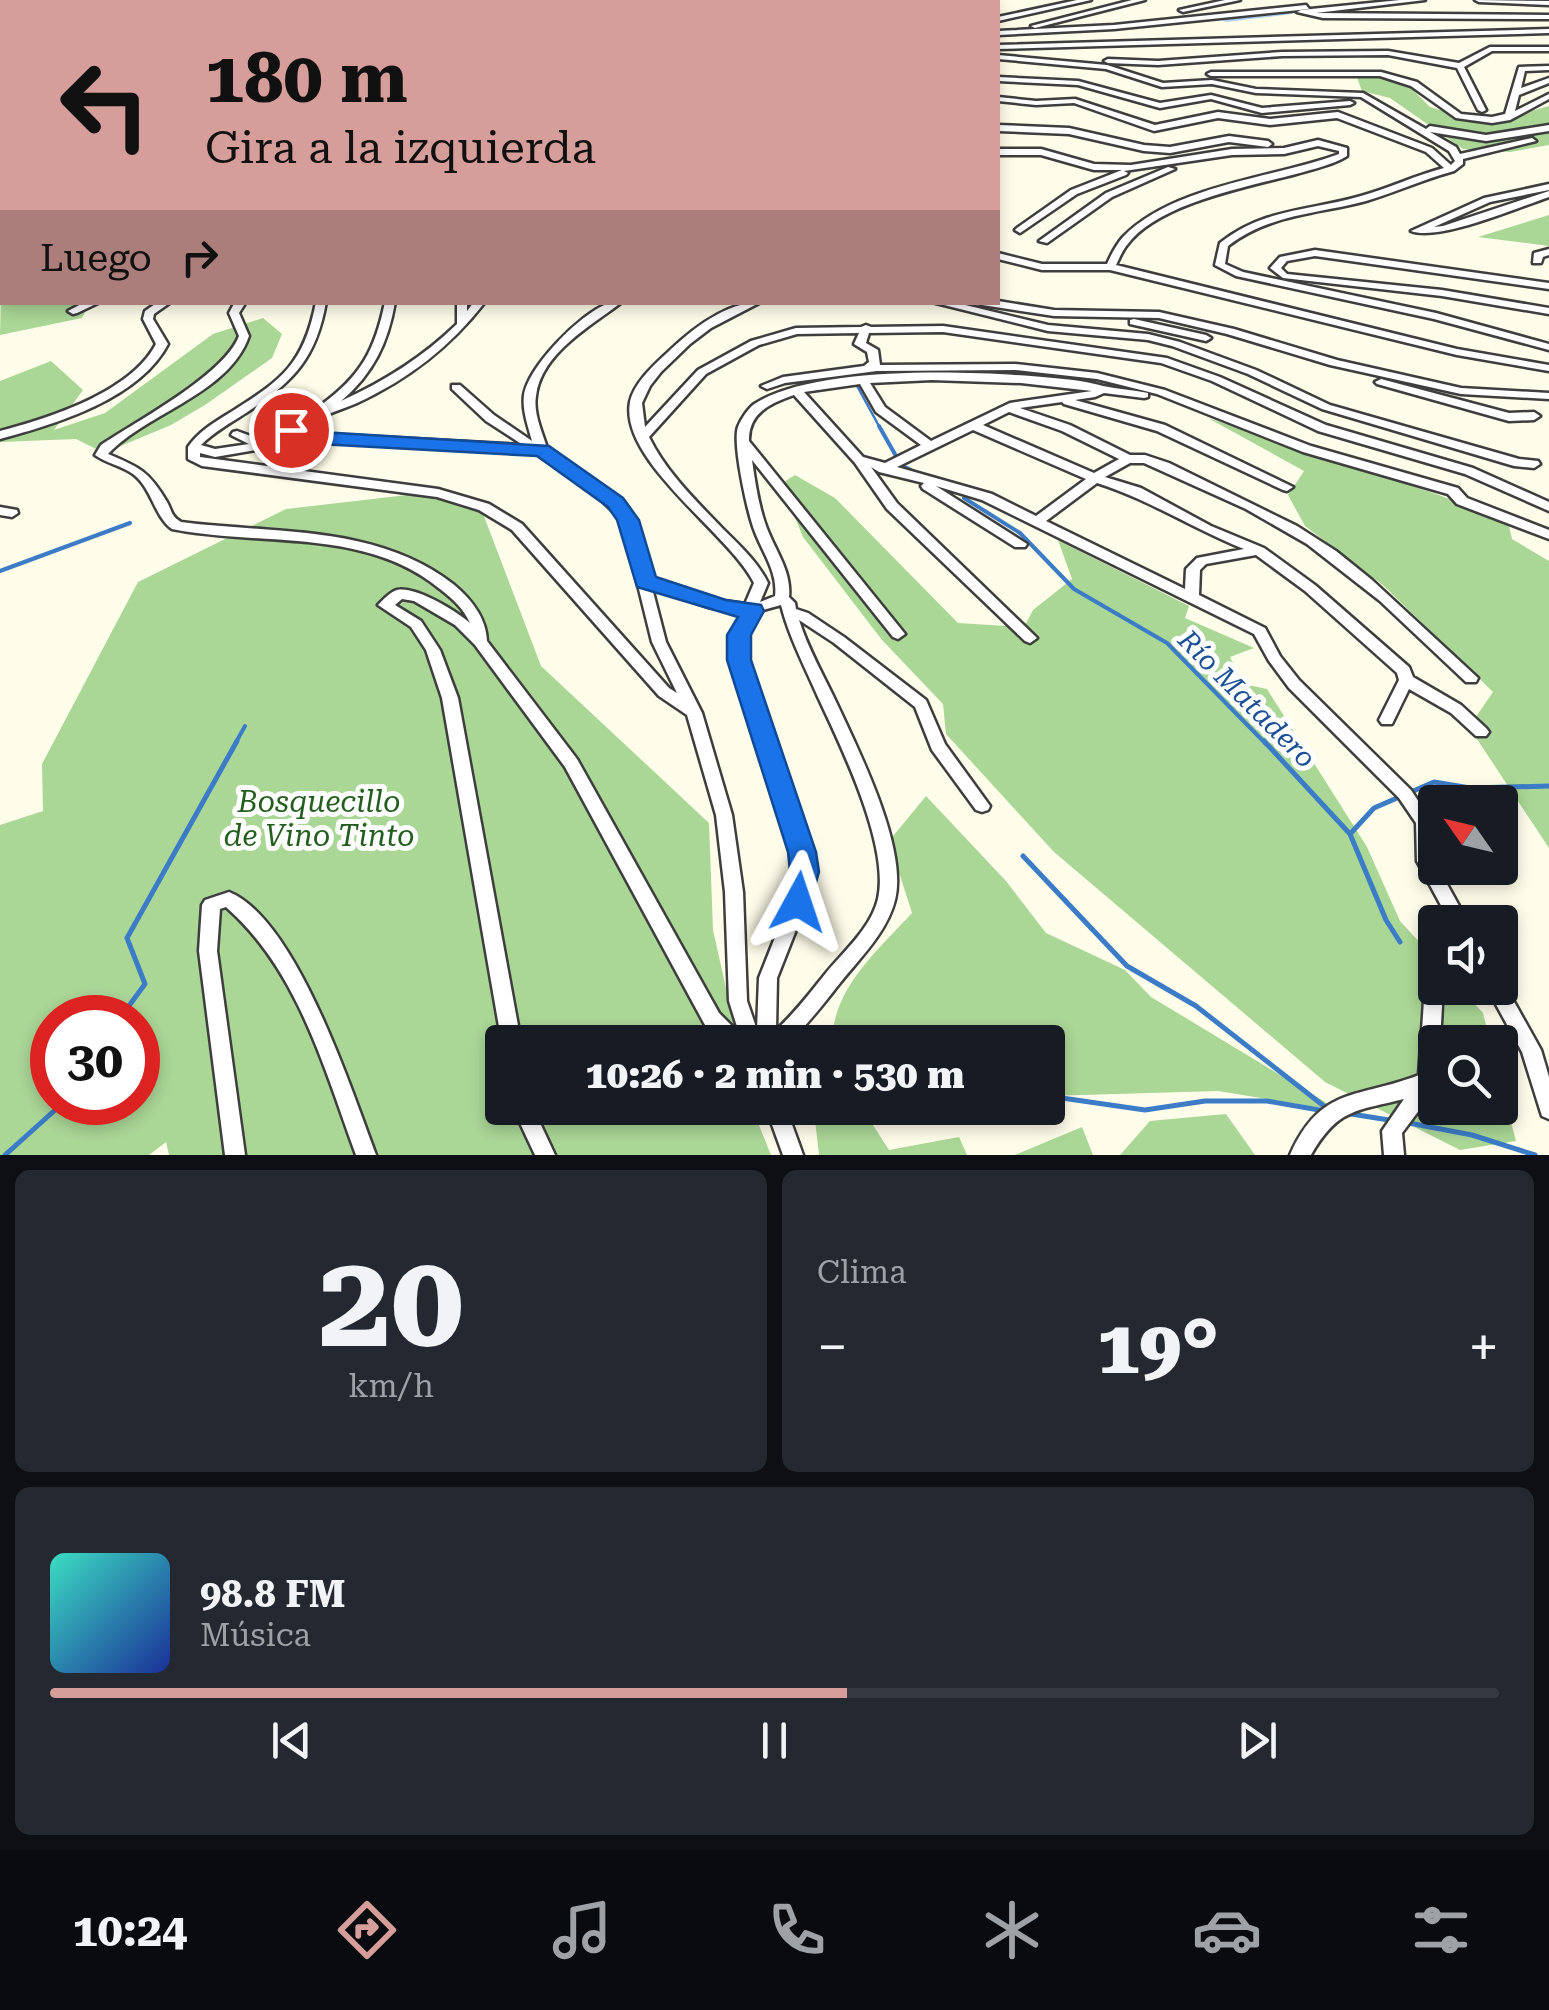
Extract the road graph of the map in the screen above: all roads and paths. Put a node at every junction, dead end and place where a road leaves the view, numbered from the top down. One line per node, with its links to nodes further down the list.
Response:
1 (1086, 0): 10 (street)
2 (1141, 0): 14 (street)
3 (1236, 0): 11 (street)
4 (1351, 0): 8 (street)
5 (1421, 0): 8 (street)
6 (1480, 0): 7 (street)
7 (1549, 3)
8 (1330, 6): 9 (street); 11 (street)
9 (1549, 17)
10 (1000, 19)
11 (1147, 23): 12 (street)
12 (1125, 28): 14 (street); 16 (street)
13 (1549, 30): 16 (street)
14 (1012, 33): 15 (street)
15 (1000, 34)
16 (1201, 40): 17 (street)
17 (1000, 47)
18 (1549, 49): 21 (street)
19 (1000, 57): 20 (street)
20 (1047, 61): 21 (street); 25 (street)
21 (1460, 66): 30 (street)
22 (1549, 68): 26 (street)
23 (1000, 79): 29 (street)
24 (1549, 80): 26 (street)
25 (1158, 84): 31 (street); 33 (street)
26 (1516, 92): 31 (street)
27 (1549, 96): 31 (street)
28 (1000, 99): 43 (street)
29 (1350, 103)
30 (1482, 110)
31 (1507, 118)
32 (1000, 119): 37 (street)
33 (1410, 124): 35 (street); 40 (street)
34 (1000, 128): 37 (street)
35 (1549, 128)
36 (1549, 138): 40 (street)
37 (1105, 140): 38 (street)
38 (1336, 144): 41 (street); 51 (street)
39 (1000, 152): 42 (street)
40 (1460, 158): 43 (street)
41 (1194, 159): 42 (street); 46 (street)
42 (1148, 166): 45 (street)
43 (1451, 169): 50 (street)
44 (1549, 190): 44 (street)
45 (1020, 230)
46 (1044, 241)
47 (1549, 252): 49 (street)
48 (1000, 256): 51 (street)
49 (1537, 262)
50 (1220, 264): 52 (street); 71 (street)
51 (1110, 267): 73 (street)
52 (1282, 275): 53 (street); 65 (street)
53 (1549, 286)
54 (88, 305): 66 (street)
55 (162, 305): 86 (street)
56 (240, 305): 111 (street)
57 (320, 305): 91 (street)
58 (390, 305): 84 (street)
59 (462, 305): 68 (street)
60 (478, 305): 68 (street)
61 (612, 305): 92 (street)
62 (749, 305): 88 (street)
63 (949, 305): 95 (street)
64 (1000, 305): 67 (street)
65 (1549, 311)
66 (72, 312)
67 (1054, 313): 70 (street); 72 (street)
68 (462, 325): 84 (street)
69 (866, 328): 74 (street); 88 (street); 100 (street)
70 (1206, 338)
71 (1549, 346)
72 (1353, 368): 79 (street); 83 (street)
73 (1549, 368)
74 (866, 374): 75 (street); 77 (street); 78 (street); 80 (street); 90 (street)
75 (766, 386)
76 (456, 387): 92 (street)
77 (1100, 389): 80 (street); 81 (street)
78 (797, 391): 89 (street); 94 (street)
79 (1549, 396)
80 (1177, 397): 102 (street)
81 (1058, 400): 82 (street); 99 (street)
82 (1009, 408): 85 (street); 93 (street)
83 (1534, 416)
84 (298, 422): 92 (street)
85 (973, 425): 90 (street); 98 (street)
86 (0, 435)
87 (237, 435): 91 (street)
88 (642, 438): 108 (street)
89 (744, 443): 107 (street); 109 (street)
90 (930, 446): 96 (street)
91 (194, 447): 114 (street)
92 (542, 450): 105 (street)
93 (1128, 459): 98 (street); 112 (street)
94 (859, 460): 96 (street); 110 (street)
95 (1534, 464)
96 (883, 469): 97 (street)
97 (913, 477): 101 (street); 103 (street)
98 (1095, 478): 101 (street); 104 (street)
99 (1287, 487)
100 (1549, 507)
101 (1037, 522): 106 (street)
102 (1549, 535)
103 (1020, 544)
104 (1259, 552): 106 (street); 113 (street)
105 (646, 582): 108 (street); 114 (street)
106 (1192, 596): 118 (street)
107 (786, 605): 108 (street); 117 (street); 124 (street)
108 (752, 611): 123 (street)
109 (898, 634)
110 (1030, 638)
111 (480, 642): 120 (street); 121 (street)
112 (1471, 678)
113 (1406, 680): 115 (street); 116 (street)
114 (694, 713): 122 (street)
115 (1388, 720)
116 (1481, 732)
117 (982, 806)
118 (1451, 905)
119 (1506, 1005): 127 (street)
120 (508, 1025)
121 (718, 1025)
122 (746, 1025)
123 (767, 1025)
124 (794, 1025)
125 (1418, 1086): 134 (street)
126 (1418, 1095): 135 (street)
127 (1549, 1110)
128 (531, 1125): 132 (street)
129 (782, 1125): 133 (street)
130 (235, 1155): 131 (street)
131 (366, 1155)
132 (545, 1155)
133 (793, 1155)
134 (1300, 1155)
135 (1394, 1155)

